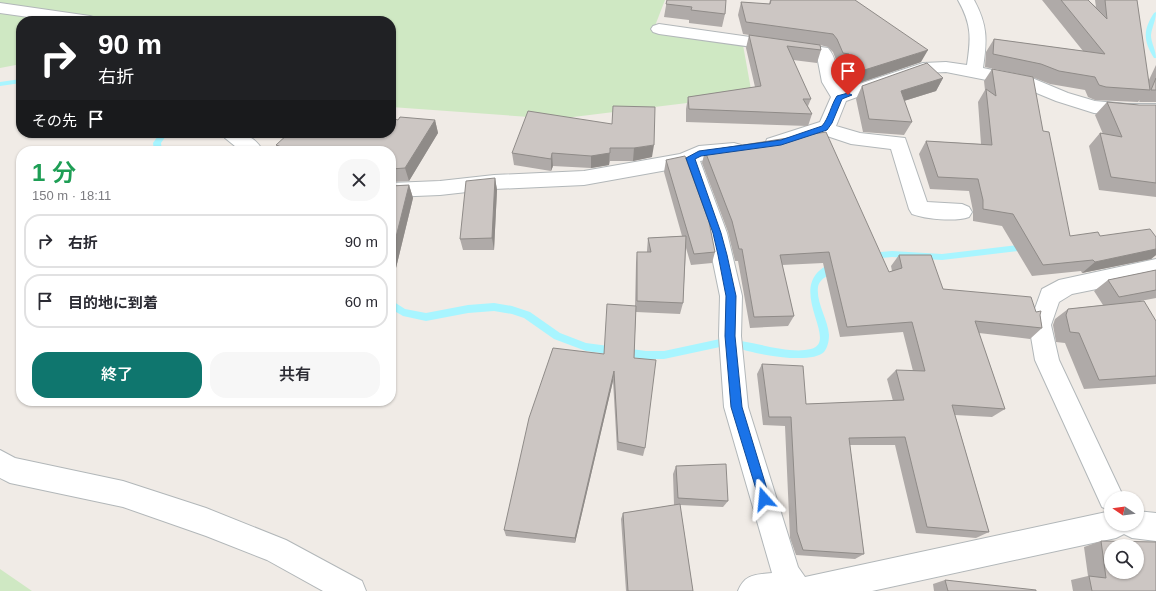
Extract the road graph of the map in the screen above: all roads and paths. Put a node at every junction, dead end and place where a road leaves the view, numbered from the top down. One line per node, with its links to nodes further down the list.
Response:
1 (966, 0): 5 (street)
2 (0, 8): 3 (street)
3 (55, 16)
4 (659, 29): 6 (street)
5 (974, 73): 6 (street); 7 (street)
6 (840, 97): 8 (street)
7 (1156, 110)
8 (825, 128): 11 (street); 13 (street)
9 (237, 138): 10 (street)
10 (248, 146)
11 (690, 158): 12 (street); 23 (street)
12 (396, 190)
13 (962, 212)
14 (1156, 268): 16 (street)
15 (0, 463): 20 (street)
16 (1108, 491)
17 (1144, 526): 19 (street)
18 (1104, 527): 24 (street)
19 (1156, 528)
20 (352, 591)
21 (752, 591): 22 (street)
22 (791, 591)
23 (797, 591)
24 (806, 591)

